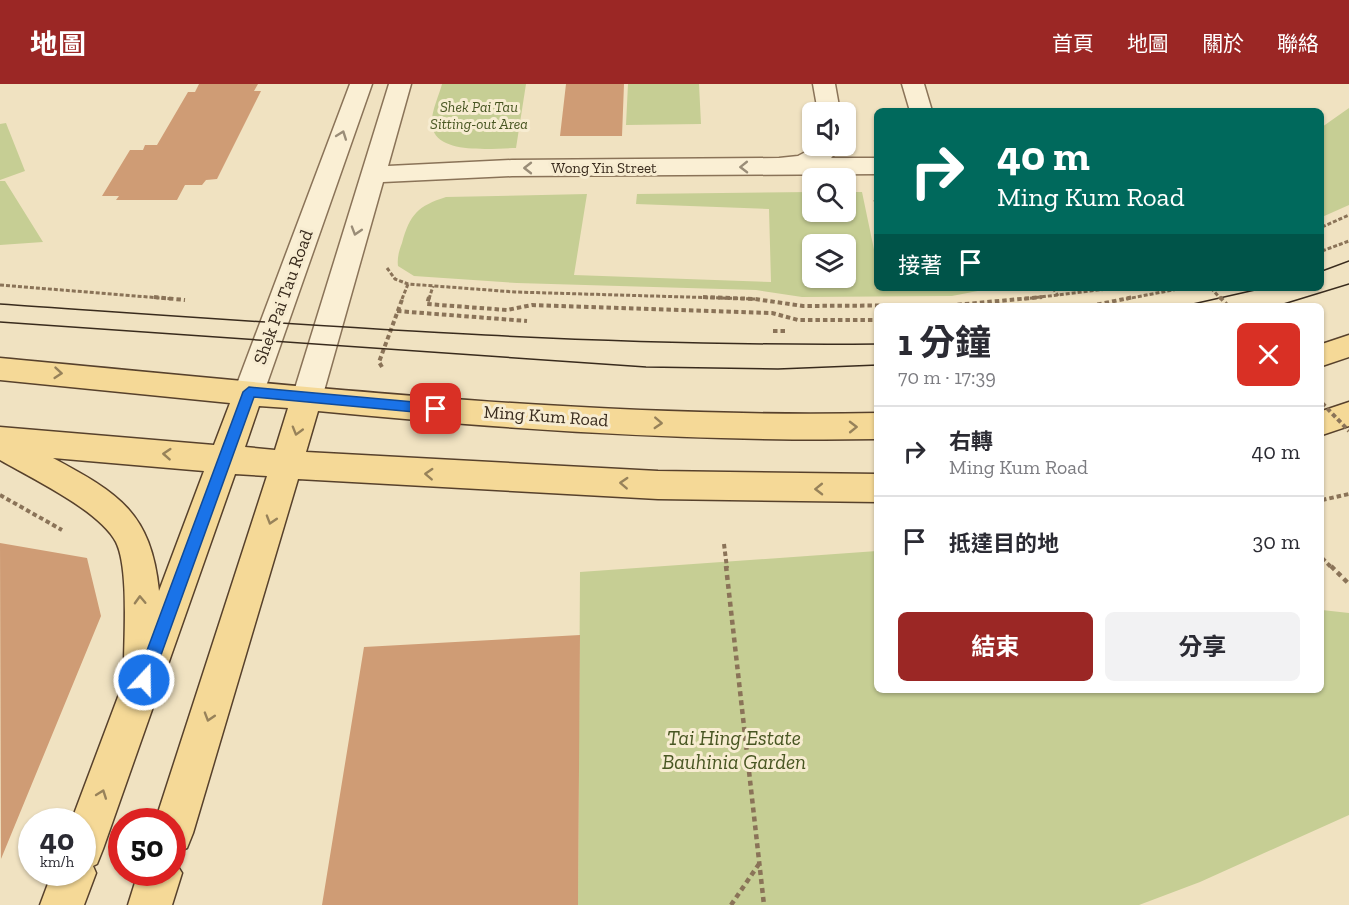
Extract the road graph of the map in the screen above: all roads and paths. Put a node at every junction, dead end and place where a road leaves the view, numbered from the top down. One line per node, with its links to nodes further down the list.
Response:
1 (361, 84): 38 (street, Shek Pai Tau Road, one-way to 1)
2 (400, 84): 10 (street)
3 (824, 84): 5 (street)
4 (913, 84): 6 (street)
5 (827, 102)
6 (920, 108)
7 (819, 156): 8 (street, Wong Yin Street)
8 (779, 166): 9 (street); 10 (street, Wong Yin Street, one-way to 10)
9 (874, 166)
10 (373, 175): 39 (street, one-way to 39)
11 (1349, 215): 12 (path)
12 (1324, 226)
13 (1349, 241): 14 (path)
14 (1324, 250)
15 (385, 260): 16 (path)
16 (408, 284): 18 (path); 29 (path)
17 (0, 285): 24 (path)
18 (433, 286): 28 (path); 30 (path)
19 (1055, 291): 23 (path)
20 (1095, 291): 23 (path)
21 (1168, 291): 26 (path)
22 (1214, 291): 27 (path, bridge)
23 (1059, 296): 25 (path)
24 (185, 300)
25 (978, 303)
26 (1106, 303)
27 (1225, 303)
28 (874, 306)
29 (398, 311): 31 (path); 36 (path)
30 (874, 320)
31 (527, 321)
32 (773, 331): 33 (path)
33 (788, 331)
34 (1349, 346): 35 (main road)
35 (1324, 354)
36 (394, 368)
37 (0, 369): 38 (main road, Ming Kum Road, one-way to 38)
38 (249, 392): 39 (main road, Ming Kum Road); 46 (main road, Shek Pai Tau Road)
39 (307, 398): 43 (main road, Ming Kum Road, one-way to 43); 47 (main road, one-way to 47)
40 (1324, 405): 44 (path, bridge)
41 (1349, 414): 42 (main road)
42 (1324, 422)
43 (874, 426)
44 (1349, 432)
45 (0, 442): 46 (main road, one-way to 45); 56 (main road, one-way to 45)
46 (226, 459): 47 (main road); 56 (main road, Shek Pai Tau Road)
47 (288, 464): 48 (main road, one-way to 47); 57 (main road, one-way to 57)
48 (874, 488)
49 (1349, 494): 51 (path)
50 (0, 495): 52 (path)
51 (1324, 500)
52 (70, 534)
53 (724, 544): 59 (path)
54 (1324, 560): 55 (path)
55 (1349, 584)
56 (144, 680): 58 (main road, Shek Pai Tau Road, one-way to 56)
57 (180, 808)
58 (96, 811)
59 (760, 863): 64 (path); 65 (path)
60 (69, 886): 62 (main road)
61 (156, 886): 63 (main road)
62 (62, 905)
63 (150, 905)
64 (731, 905)
65 (764, 905)

